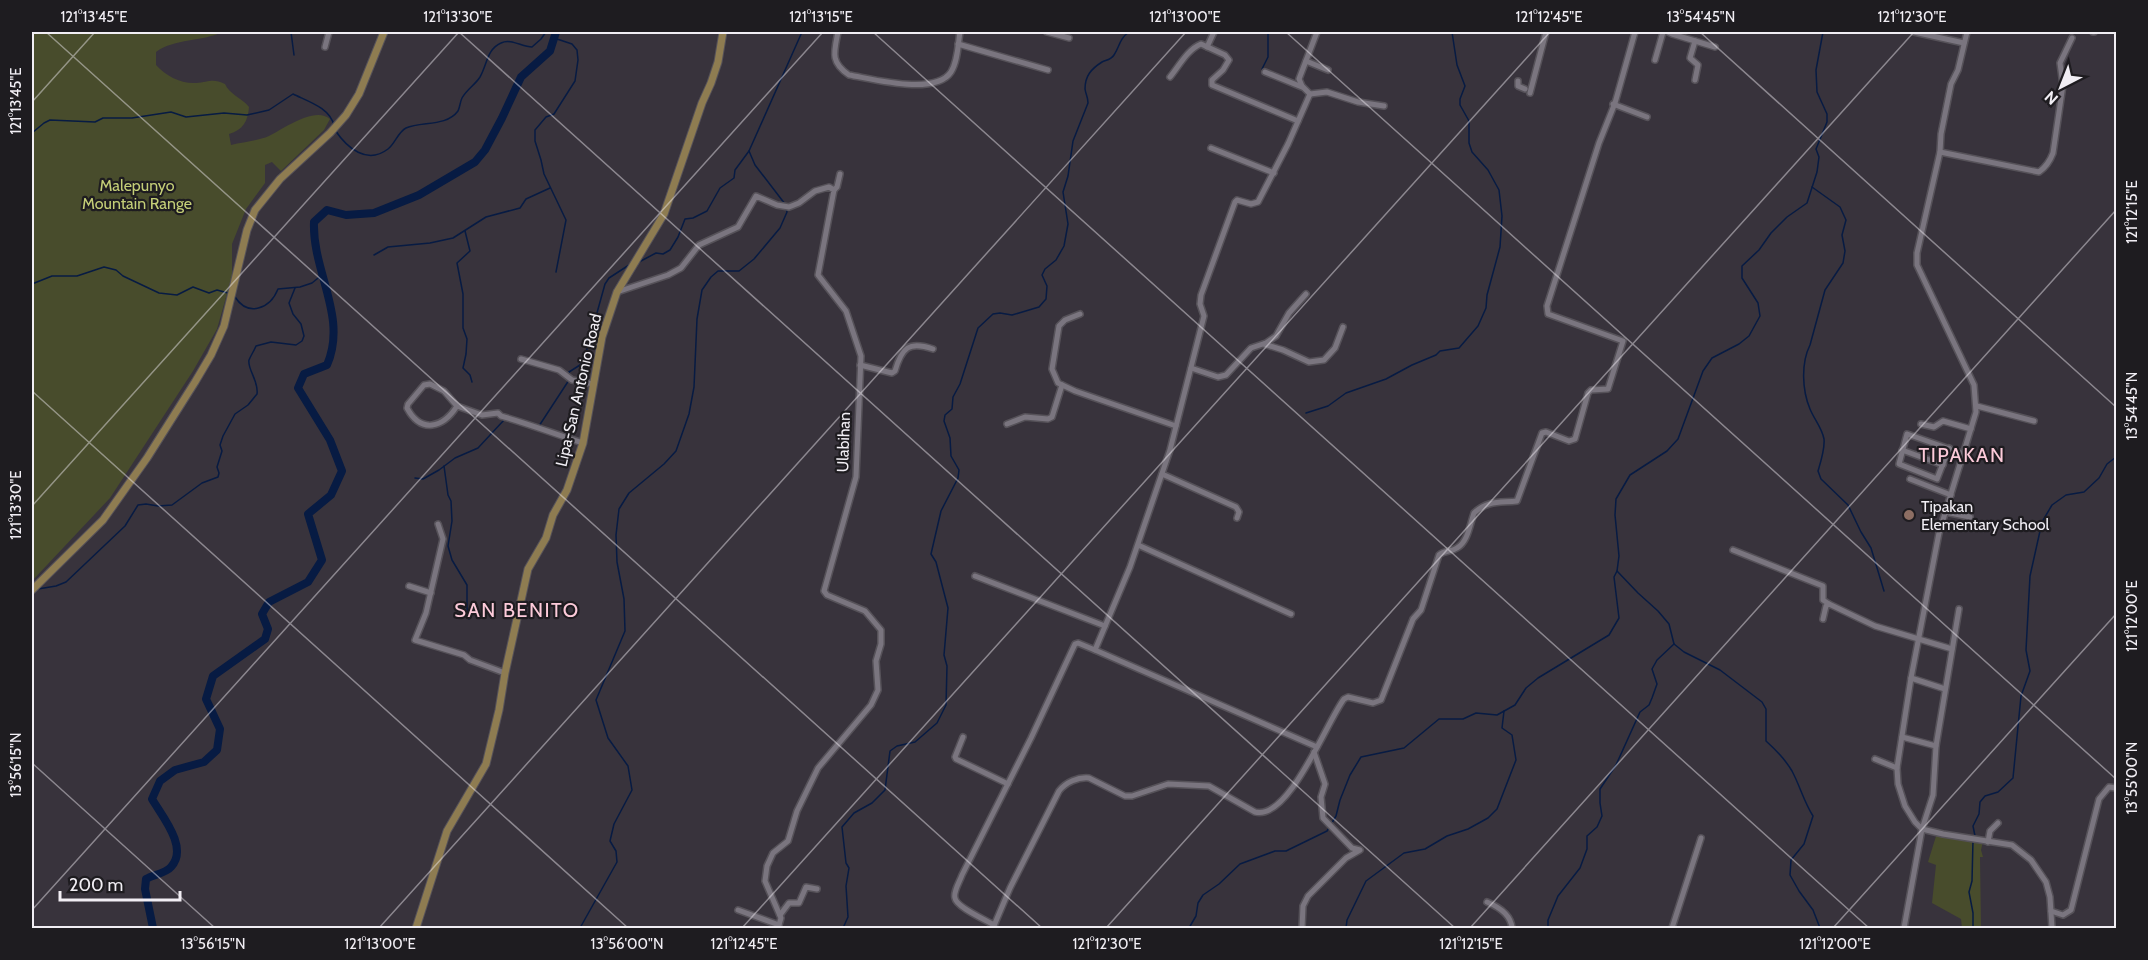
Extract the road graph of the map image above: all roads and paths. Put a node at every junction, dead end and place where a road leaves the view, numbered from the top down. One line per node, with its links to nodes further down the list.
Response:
1 (329, 32): 20 (street)
2 (384, 32): 76 (main road)
3 (723, 32): 42 (main road, Lipa-San Antonio Road)
4 (838, 32): 19 (street)
5 (959, 32): 19 (street)
6 (1047, 32): 15 (street)
7 (1214, 32): 21 (street)
8 (1317, 32): 24 (street)
9 (1546, 32): 30 (street)
10 (1635, 32): 33 (street)
11 (1663, 32): 23 (street)
12 (1668, 32): 17 (street)
13 (1914, 32): 18 (street)
14 (1967, 32): 18 (street)
15 (1069, 38)
16 (2072, 38): 38 (street)
17 (1695, 41): 22 (street); 29 (street)
18 (1964, 43): 38 (street)
19 (958, 44): 25 (street)
20 (325, 47)
21 (1207, 47): 28 (street); 36 (street)
22 (1714, 47)
23 (1655, 60)
24 (1306, 61): 26 (street); 31 (street)
25 (1048, 70)
26 (1328, 70)
27 (1265, 72): 31 (street)
28 (1170, 77)
29 (1695, 80)
30 (1518, 81)
31 (1303, 88): 32 (street)
32 (1311, 94): 34 (street); 36 (street)
33 (1613, 104): 35 (street); 92 (street)
34 (1384, 106)
35 (1647, 117)
36 (1298, 122): 39 (street)
37 (1211, 148): 39 (street)
38 (1940, 152): 54 (street)
39 (1274, 173): 50 (street)
40 (840, 174): 41 (street, Ulabihan)
41 (834, 190): 42 (street); 49 (street, Ulabihan)
42 (617, 292): 51 (main road, Lipa-San Antonio Road)
43 (1306, 294): 46 (street)
44 (1080, 314): 52 (street)
45 (1343, 327): 46 (street)
46 (1263, 344): 50 (street)
47 (933, 349): 49 (street)
48 (521, 359): 51 (street)
49 (860, 365): 105 (street, Ulabihan)
50 (1191, 368): 58 (street)
51 (593, 384): 60 (main road, Lipa-San Antonio Road)
52 (1062, 385): 56 (street); 58 (street)
53 (457, 406): 53 (street); 60 (street)
54 (1977, 406): 55 (street); 59 (street)
55 (2034, 421)
56 (1007, 424)
57 (1921, 424): 59 (street)
58 (1176, 426): 65 (street)
59 (1971, 429): 63 (street)
60 (583, 443): 86 (main road, Lipa-San Antonio Road)
61 (1949, 448): 62 (street); 63 (street); 64 (street)
62 (1902, 450): 64 (street); 64 (street)
63 (1964, 454): 67 (street)
64 (1943, 465)
65 (1162, 474): 70 (street); 72 (street)
66 (1910, 479): 67 (street)
67 (1951, 495): 68 (street)
68 (1945, 512): 69 (street); 83 (street)
69 (1970, 517)
70 (1237, 518)
71 (438, 524): 77 (street)
72 (1138, 545): 80 (street); 82 (street)
73 (1733, 550): 78 (street)
74 (975, 576): 82 (street)
75 (409, 586): 77 (street)
76 (32, 590)
77 (430, 592): 86 (street)
78 (1829, 604): 81 (street); 83 (street)
79 (1959, 609): 84 (street)
80 (1291, 614)
81 (1823, 619)
82 (1106, 626): 85 (street)
83 (1918, 637): 84 (street); 87 (street)
84 (1952, 649): 88 (street)
85 (1095, 650): 92 (street); 95 (street)
86 (505, 673): 108 (main road, Lipa-San Antonio Road)
87 (1911, 678): 88 (street); 90 (street)
88 (1945, 689): 91 (street)
89 (963, 737): 95 (street)
90 (1902, 737): 91 (street); 94 (street)
91 (1936, 746): 98 (street)
92 (1316, 749): 107 (street); 109 (street)
93 (1875, 759): 94 (street)
94 (1897, 768): 98 (street)
95 (1008, 784): 107 (street)
96 (2116, 788): 104 (street)
97 (1998, 823): 100 (street)
98 (1922, 829): 100 (street); 112 (street)
99 (1701, 838): 111 (street)
100 (1988, 842): 104 (street)
101 (817, 889): 105 (street)
102 (1487, 902): 110 (street)
103 (738, 910): 106 (street)
104 (2051, 911): 113 (street)
105 (780, 915): 106 (street, Ulabihan)
106 (779, 927)
107 (994, 927)
108 (416, 928)
109 (1302, 928)
110 (1512, 928)
111 (1671, 928)
112 (1904, 928)
113 (2052, 928)

